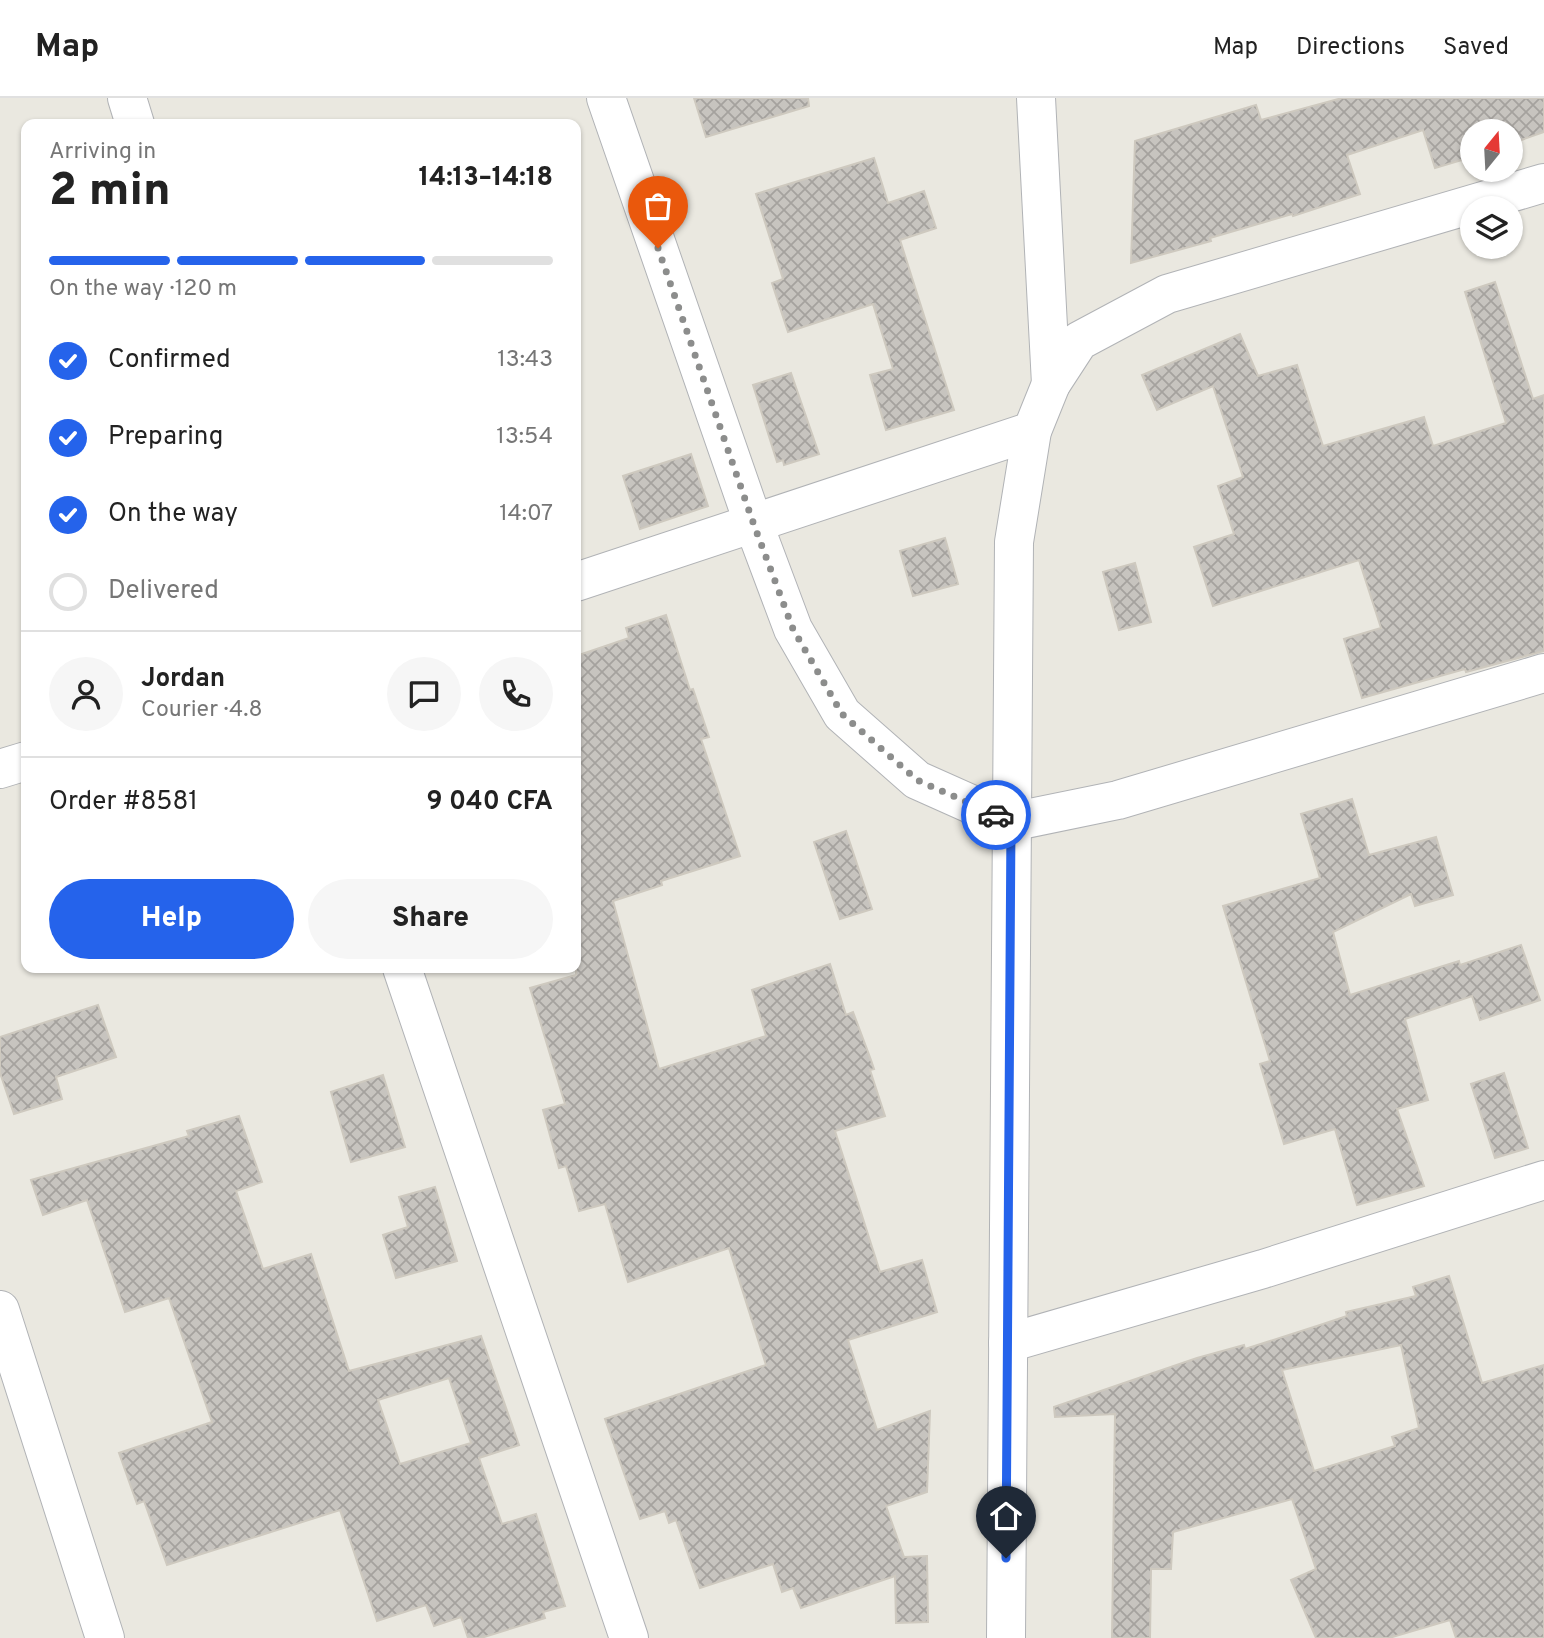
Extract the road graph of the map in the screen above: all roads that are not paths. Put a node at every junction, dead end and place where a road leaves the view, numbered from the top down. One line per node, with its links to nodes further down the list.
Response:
1 (127, 98): 4 (street)
2 (606, 98): 8 (street)
3 (1036, 98): 6 (street)
4 (133, 119)
5 (1544, 183): 6 (street)
6 (1051, 384): 7 (street)
7 (1032, 431): 8 (street); 13 (street)
8 (754, 525): 9 (street); 13 (street)
9 (581, 580)
10 (1544, 673): 13 (street)
11 (21, 763): 12 (street)
12 (0, 769)
13 (1011, 822): 17 (street)
14 (404, 973): 19 (street)
15 (1544, 1180): 17 (street)
16 (0, 1310): 18 (street)
17 (1008, 1343): 20 (street)
18 (105, 1638)
19 (629, 1638)
20 (1006, 1638)

